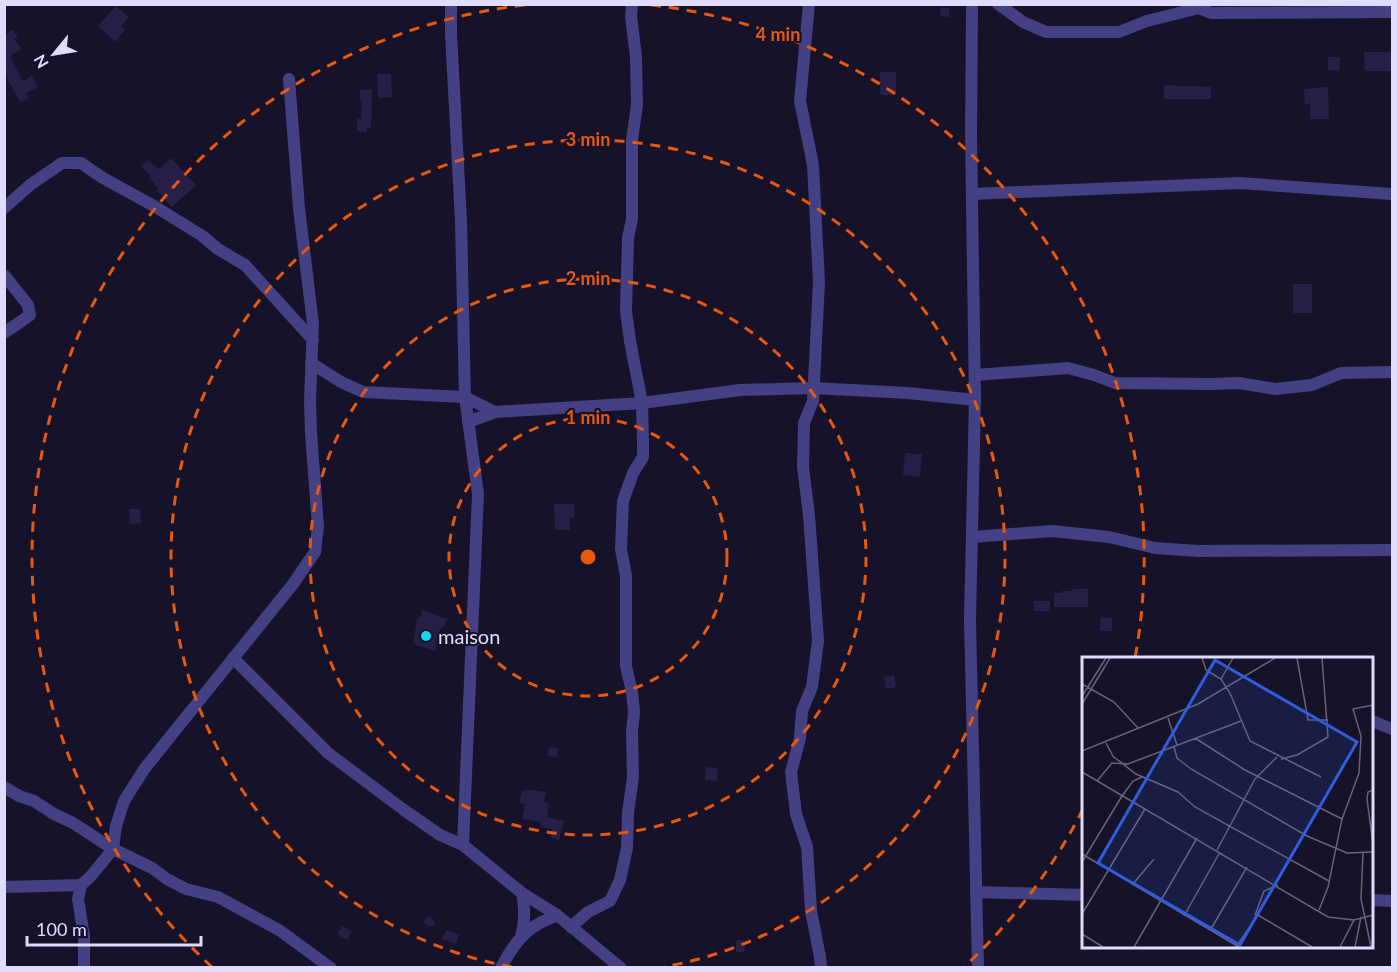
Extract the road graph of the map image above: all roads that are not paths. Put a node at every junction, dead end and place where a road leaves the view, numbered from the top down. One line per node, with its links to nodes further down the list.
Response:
1 (451, 4): 19 (street)
2 (632, 4): 21 (street)
3 (809, 4): 18 (street)
4 (972, 4): 9 (street)
5 (998, 4): 6 (street)
6 (1198, 6): 7 (street)
7 (1392, 12)
8 (289, 79): 14 (street)
9 (972, 194): 10 (street); 17 (street)
10 (1392, 194)
11 (4, 208): 14 (street)
12 (4, 275): 13 (street)
13 (4, 333)
14 (313, 340): 15 (street)
15 (311, 363): 19 (street); 26 (street)
16 (1392, 372): 17 (street)
17 (975, 375): 20 (street)
18 (813, 388): 20 (street); 21 (street); 46 (street)
19 (465, 397): 22 (street); 23 (street)
20 (975, 400): 24 (street)
21 (642, 403): 22 (street); 40 (street)
22 (495, 412): 23 (street)
23 (468, 422): 30 (street)
24 (972, 537): 25 (street); 34 (street)
25 (1392, 550)
26 (233, 658): 30 (street); 31 (street)
27 (1373, 722): 28 (street)
28 (1392, 729)
29 (4, 787): 31 (street)
30 (463, 845): 35 (street)
31 (113, 849): 32 (street); 43 (street)
32 (81, 885): 33 (street); 42 (street)
33 (4, 887)
34 (976, 892): 36 (street); 47 (street)
35 (522, 893): 39 (street); 41 (street)
36 (1082, 895)
37 (1373, 900): 38 (street)
38 (1392, 901)
39 (557, 915): 40 (street); 41 (street)
40 (571, 927): 45 (street)
41 (521, 937): 44 (street)
42 (84, 968)
43 (331, 968)
44 (501, 968)
45 (621, 968)
46 (821, 968)
47 (978, 968)

